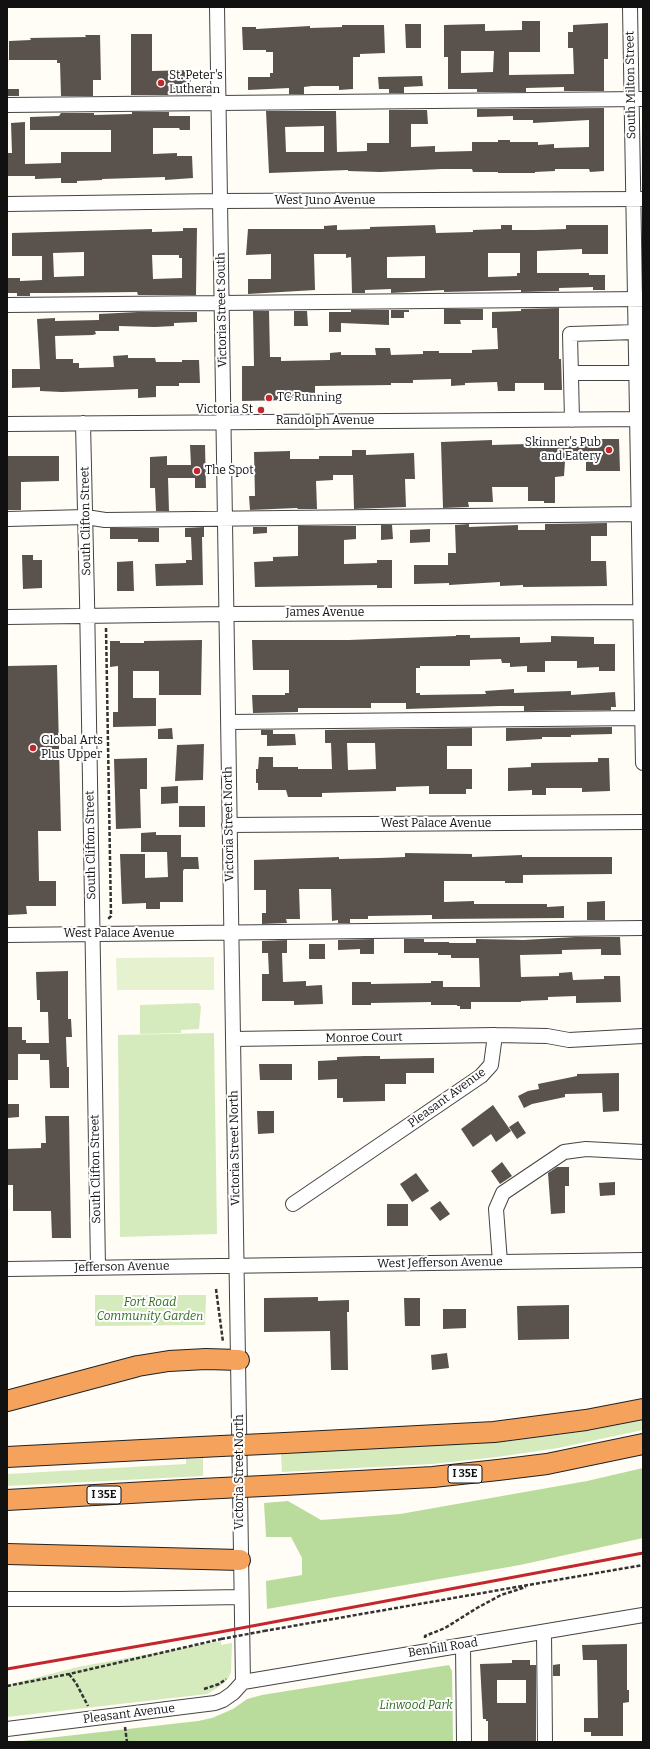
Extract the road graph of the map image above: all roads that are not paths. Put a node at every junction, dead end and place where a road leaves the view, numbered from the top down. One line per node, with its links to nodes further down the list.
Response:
1 (217, 7): 4 (street, Victoria Street South)
2 (630, 7): 3 (street, South Milton Street)
3 (637, 99): 4 (street); 6 (street, South Milton Street)
4 (218, 102): 5 (street); 7 (street, Victoria Street South)
5 (7, 105)
6 (638, 199): 7 (street, West Juno Avenue); 9 (street, South Milton Street)
7 (220, 201): 8 (street, West Juno Avenue); 10 (street, Victoria Street South)
8 (7, 204)
9 (639, 299): 10 (street); 12 (street, South Milton Street)
10 (221, 303): 11 (street); 17 (street, Victoria Street South)
11 (7, 305)
12 (636, 332): 13 (street); 14 (street, South Milton Street)
13 (571, 373): 14 (street); 16 (street)
14 (636, 374): 15 (street, South Milton Street)
15 (640, 419): 16 (street, Randolph Avenue); 20 (street, South Milton Street)
16 (572, 420): 17 (street, Randolph Avenue)
17 (224, 422): 19 (street, Randolph Avenue); 22 (street, Victoria Street South)
18 (7, 424): 19 (street, Randolph Avenue)
19 (83, 424): 21 (street, South Clifton Street)
20 (641, 514): 22 (street); 24 (street, South Milton Street)
21 (86, 517): 22 (street); 23 (street); 26 (street, South Clifton Street)
22 (225, 518): 25 (street, Victoria Street South)
23 (7, 519)
24 (642, 612): 25 (street, James Avenue); 28 (street, South Milton Street)
25 (226, 614): 26 (street, James Avenue); 29 (street, Victoria Street North)
26 (88, 616): 27 (street, James Avenue); 36 (street, South Clifton Street)
27 (7, 617)
28 (643, 718): 29 (street); 30 (street, South Milton Street)
29 (228, 722): 32 (street, Victoria Street North)
30 (643, 763)
31 (643, 822): 32 (street, West Palace Avenue)
32 (229, 825): 34 (street, Victoria Street North)
33 (643, 928): 34 (street, West Palace Avenue)
34 (232, 933): 36 (street, West Palace Avenue); 39 (street, Victoria Street North)
35 (7, 935): 36 (street, West Palace Avenue)
36 (92, 935): 44 (street, South Clifton Street)
37 (494, 1035): 38 (street); 39 (street, Monroe Court); 41 (street, Pleasant Avenue)
38 (643, 1036)
39 (233, 1039): 45 (street, Victoria Street North)
40 (643, 1152): 43 (street)
41 (293, 1204)
42 (643, 1260): 43 (street, West Jefferson Avenue)
43 (500, 1262): 45 (street, West Jefferson Avenue)
44 (98, 1267): 45 (street, Jefferson Avenue); 46 (street, Jefferson Avenue)
45 (237, 1267): 47 (street, Victoria Street North)
46 (7, 1269)
47 (239, 1360): 48 (highway); 54 (street, Victoria Street North)
48 (7, 1401)
49 (643, 1409): 51 (highway, bridge)
50 (643, 1444): 52 (highway, I 35E, bridge)
51 (7, 1457)
52 (7, 1500)
53 (7, 1554): 54 (highway)
54 (240, 1560): 55 (street, Victoria Street North)
55 (241, 1597): 56 (street); 60 (street, Victoria Street North)
56 (7, 1599)
57 (643, 1615): 58 (street, Benhill Road)
58 (544, 1632): 59 (street, Benhill Road); 63 (street)
59 (463, 1645): 60 (street, Benhill Road); 62 (street)
60 (243, 1682): 61 (street, Pleasant Avenue)
61 (7, 1729)
62 (464, 1742)
63 (545, 1742)

